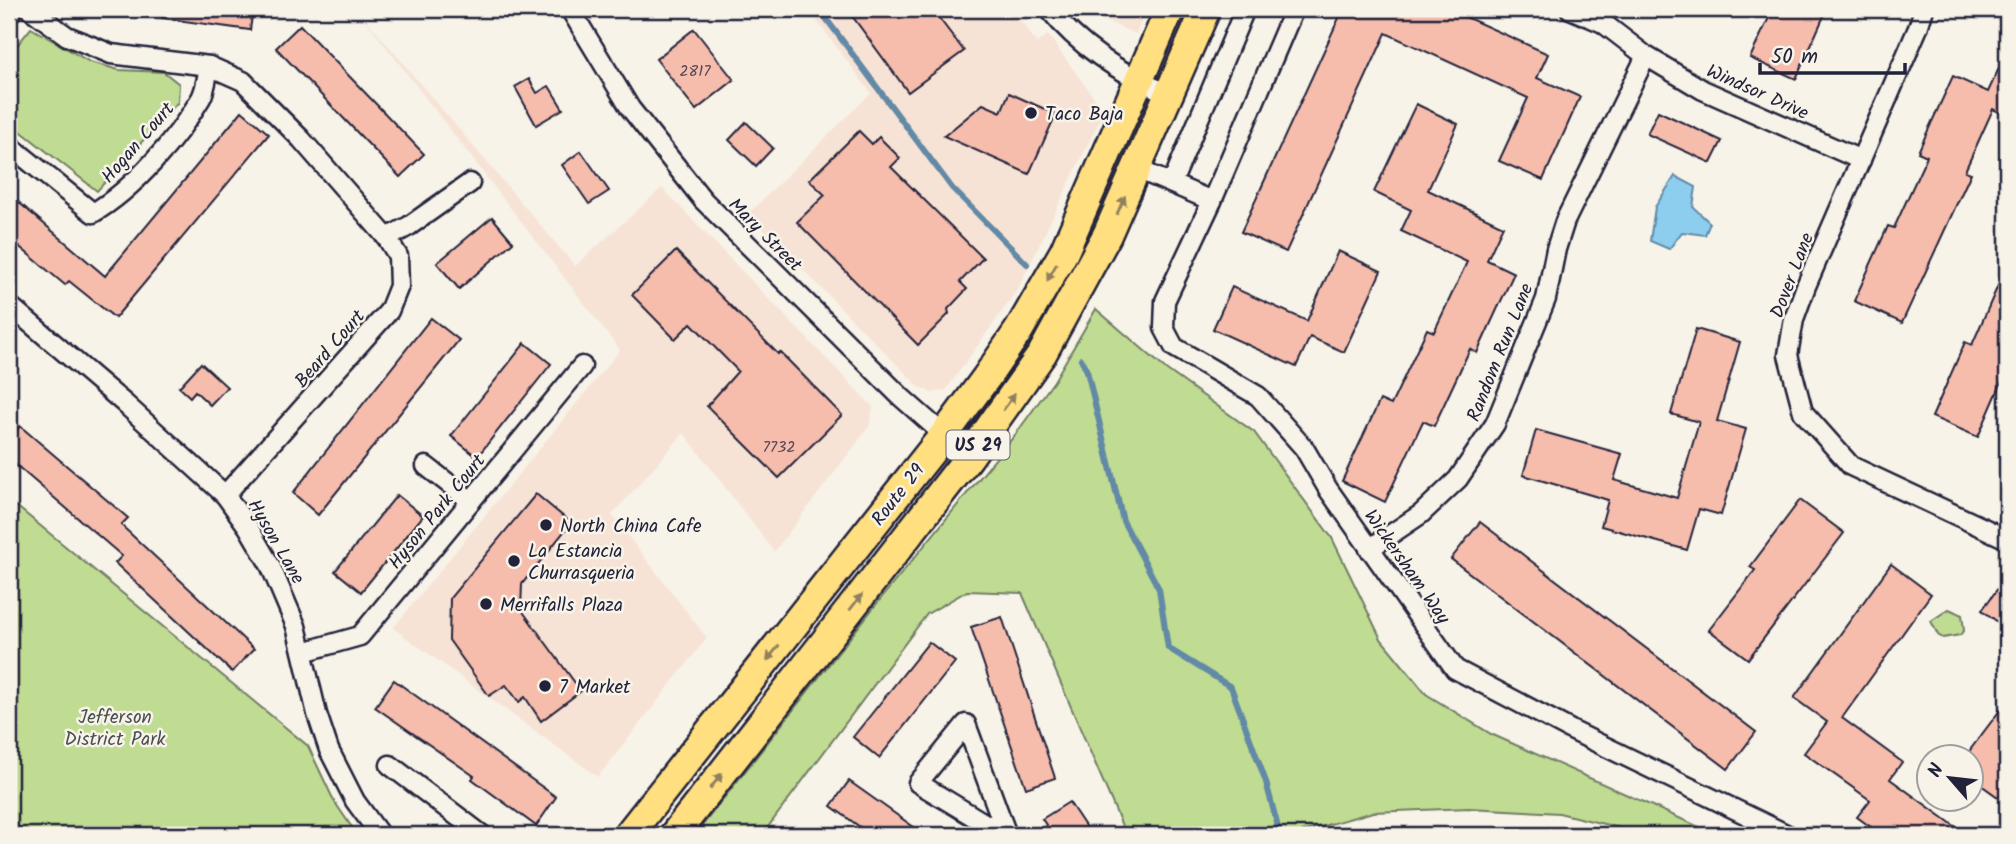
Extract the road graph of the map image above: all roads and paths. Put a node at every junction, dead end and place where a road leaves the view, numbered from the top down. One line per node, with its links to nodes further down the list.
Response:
1 (13, 9): 11 (street)
2 (30, 9): 13 (street)
3 (570, 9): 25 (street, Mary Street)
4 (1049, 9): 14 (street)
5 (1170, 9): 14 (main road, Route 29 / US 29)
6 (1206, 9): 15 (main road, Route 29 / US 29)
7 (1245, 9): 20 (street)
8 (1294, 9): 21 (street, Wickersham Way)
9 (1570, 9): 12 (street, Windsor Drive)
10 (1924, 9): 17 (street, Dover Lane)
11 (9, 14)
12 (1646, 56): 17 (street, Windsor Drive); 31 (street, Random Run Lane)
13 (209, 66): 16 (street, Hogan Court); 22 (street, Beard Court)
14 (1139, 82): 15 (street); 25 (main road, Route 29 / US 29, one-way to 25)
15 (1169, 94): 18 (main road, Route 29 / US 29)
16 (9, 145)
17 (1861, 160): 30 (street, Dover Lane)
18 (1137, 169): 20 (street); 26 (main road, Route 29 / US 29, one-way to 18)
19 (470, 183): 22 (street)
20 (1172, 183): 21 (street)
21 (1212, 201): 31 (street, Wickersham Way)
22 (387, 238): 28 (street, Beard Court)
23 (9, 305): 28 (street, Hyson Lane)
24 (582, 366): 29 (street, Hyson Park Court)
25 (944, 435): 26 (street, Mary Street); 36 (main road, Route 29 / US 29, one-way to 36)
26 (969, 457): 37 (main road, Route 29 / US 29, one-way to 26)
27 (426, 466): 29 (street)
28 (225, 495): 32 (street, Hyson Lane)
29 (471, 501): 32 (street, Hyson Park Court)
30 (2007, 539)
31 (1369, 549): 39 (street, Wickersham Way)
32 (303, 652): 34 (street, Hyson Lane)
33 (390, 765): 35 (street)
34 (380, 835)
35 (482, 835)
36 (628, 835)
37 (674, 835)
38 (1006, 835): 38 (street)
39 (1788, 835)

